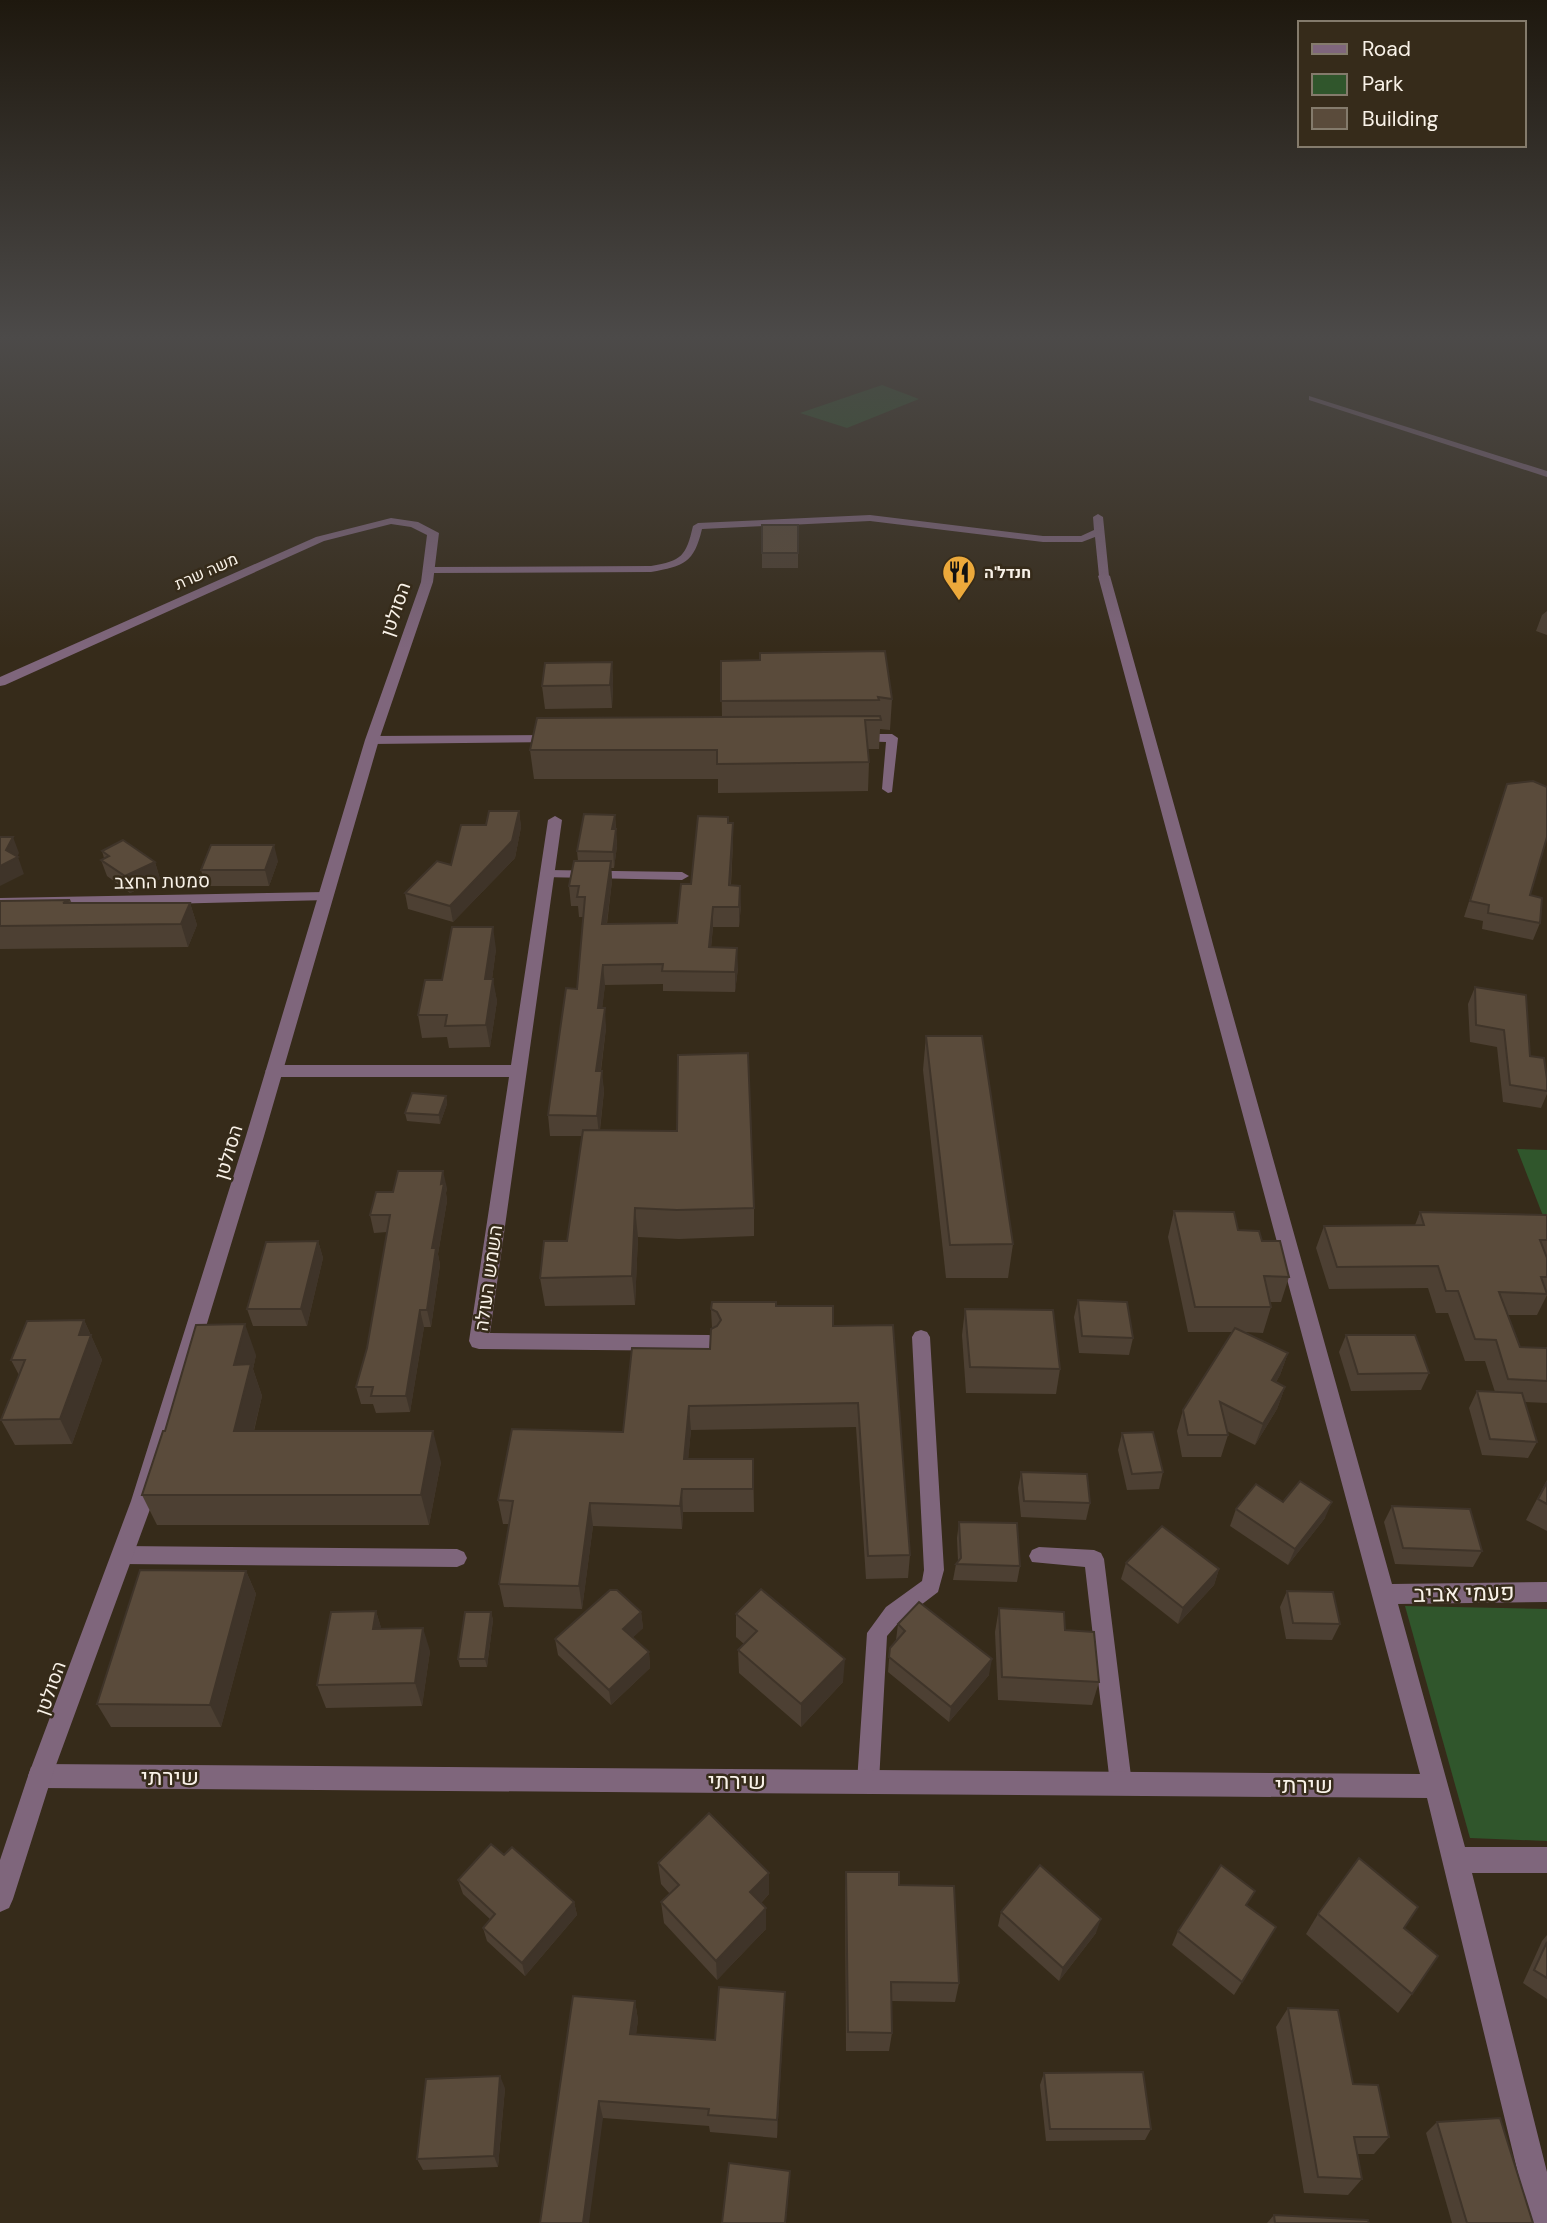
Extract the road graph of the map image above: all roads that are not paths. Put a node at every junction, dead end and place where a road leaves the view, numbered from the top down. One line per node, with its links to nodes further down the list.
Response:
1 (1447, 442): 2 (lane)
2 (1547, 474)
3 (1098, 517): 4 (lane)
4 (1099, 532): 6 (lane); 7 (lane)
5 (433, 533): 6 (street, הסולטן); 8 (street, משה שרת)
6 (429, 570): 11 (street, הסולטן)
7 (1104, 576): 26 (street)
8 (0, 682)
9 (851, 738): 12 (lane)
10 (564, 739): 11 (lane)
11 (372, 740): 16 (street, הסולטן)
12 (888, 789)
13 (555, 820): 14 (street, השמש העולה)
14 (547, 874): 15 (lane); 19 (street, השמש העולה)
15 (682, 876)
16 (325, 897): 17 (street, סמטת החצב); 18 (street, הסולטן)
17 (0, 903)
18 (274, 1071): 19 (street); 22 (street, הסולטן)
19 (517, 1071): 21 (street, השמש העולה)
20 (921, 1337): 28 (lane)
21 (709, 1343)
22 (122, 1555): 24 (lane); 27 (street, הסולטן)
23 (1039, 1556): 29 (lane)
24 (457, 1558)
25 (1547, 1592): 26 (street, פעמי אביב)
26 (1381, 1594): 30 (street)
27 (40, 1776): 28 (street, שירתי); 33 (street, הסולטן)
28 (868, 1782): 29 (street, שירתי)
29 (1121, 1784): 30 (street, שירתי)
30 (1435, 1786): 31 (street)
31 (1456, 1860): 32 (street); 34 (street)
32 (1547, 1860)
33 (0, 1899)
34 (1545, 2223)

